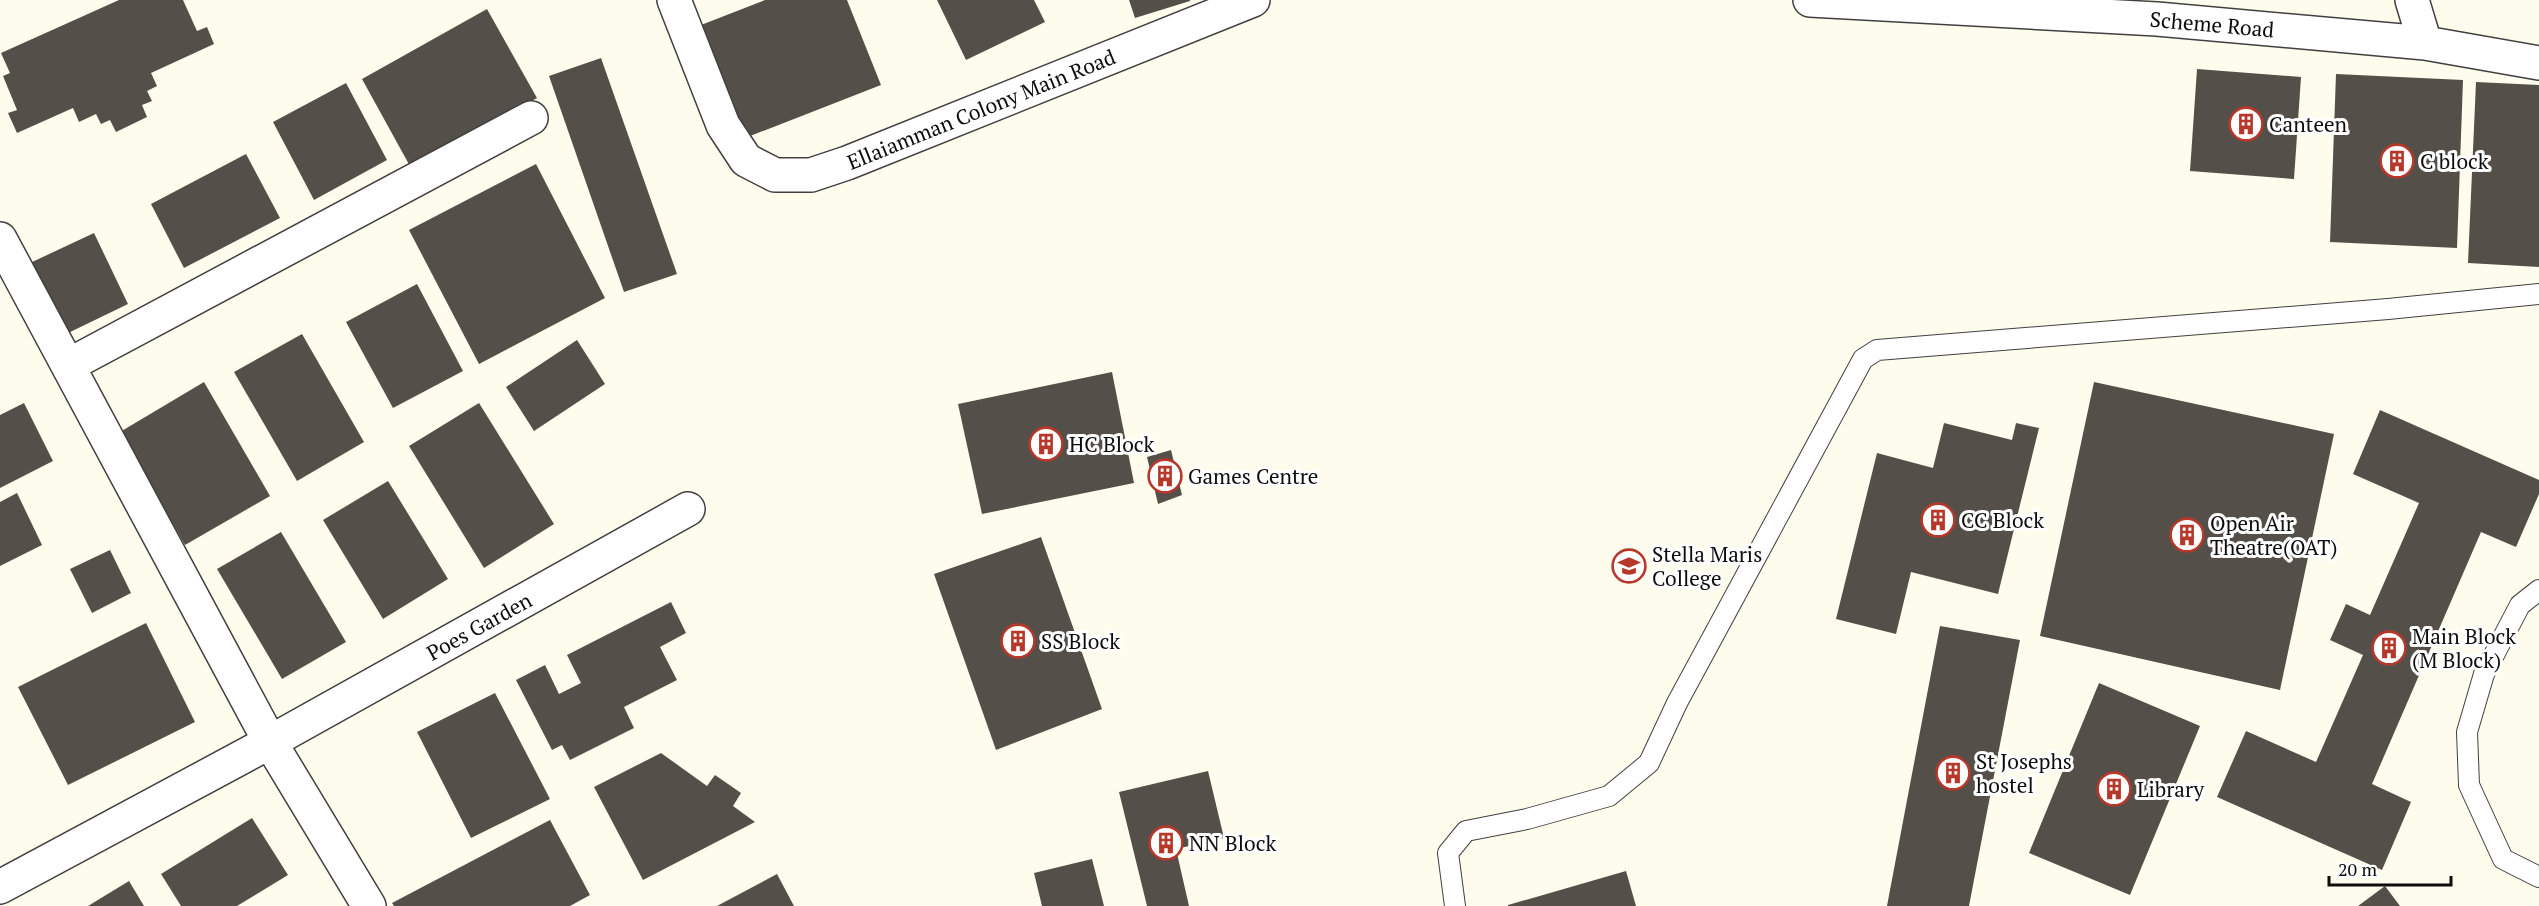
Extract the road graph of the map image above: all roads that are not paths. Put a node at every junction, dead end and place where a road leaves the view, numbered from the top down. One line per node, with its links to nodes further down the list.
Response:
1 (674, 0): 2 (street, Ellaiamman Colony Main Road)
2 (1253, 0)
3 (1810, 0): 5 (street, Scheme Road)
4 (2412, 0): 6 (street)
5 (2155, 9): 6 (street, Scheme Road)
6 (2425, 43): 7 (street, Scheme Road)
7 (2539, 63)
8 (531, 117): 11 (street)
9 (0, 239): 11 (street)
10 (2539, 294): 18 (lane)
11 (69, 365): 14 (street)
12 (688, 509): 14 (street, Poes Garden)
13 (2539, 590): 15 (lane)
14 (270, 742): 16 (street, Poes Garden); 17 (street)
15 (2539, 877)
16 (0, 887)
17 (369, 906)
18 (1455, 906)

